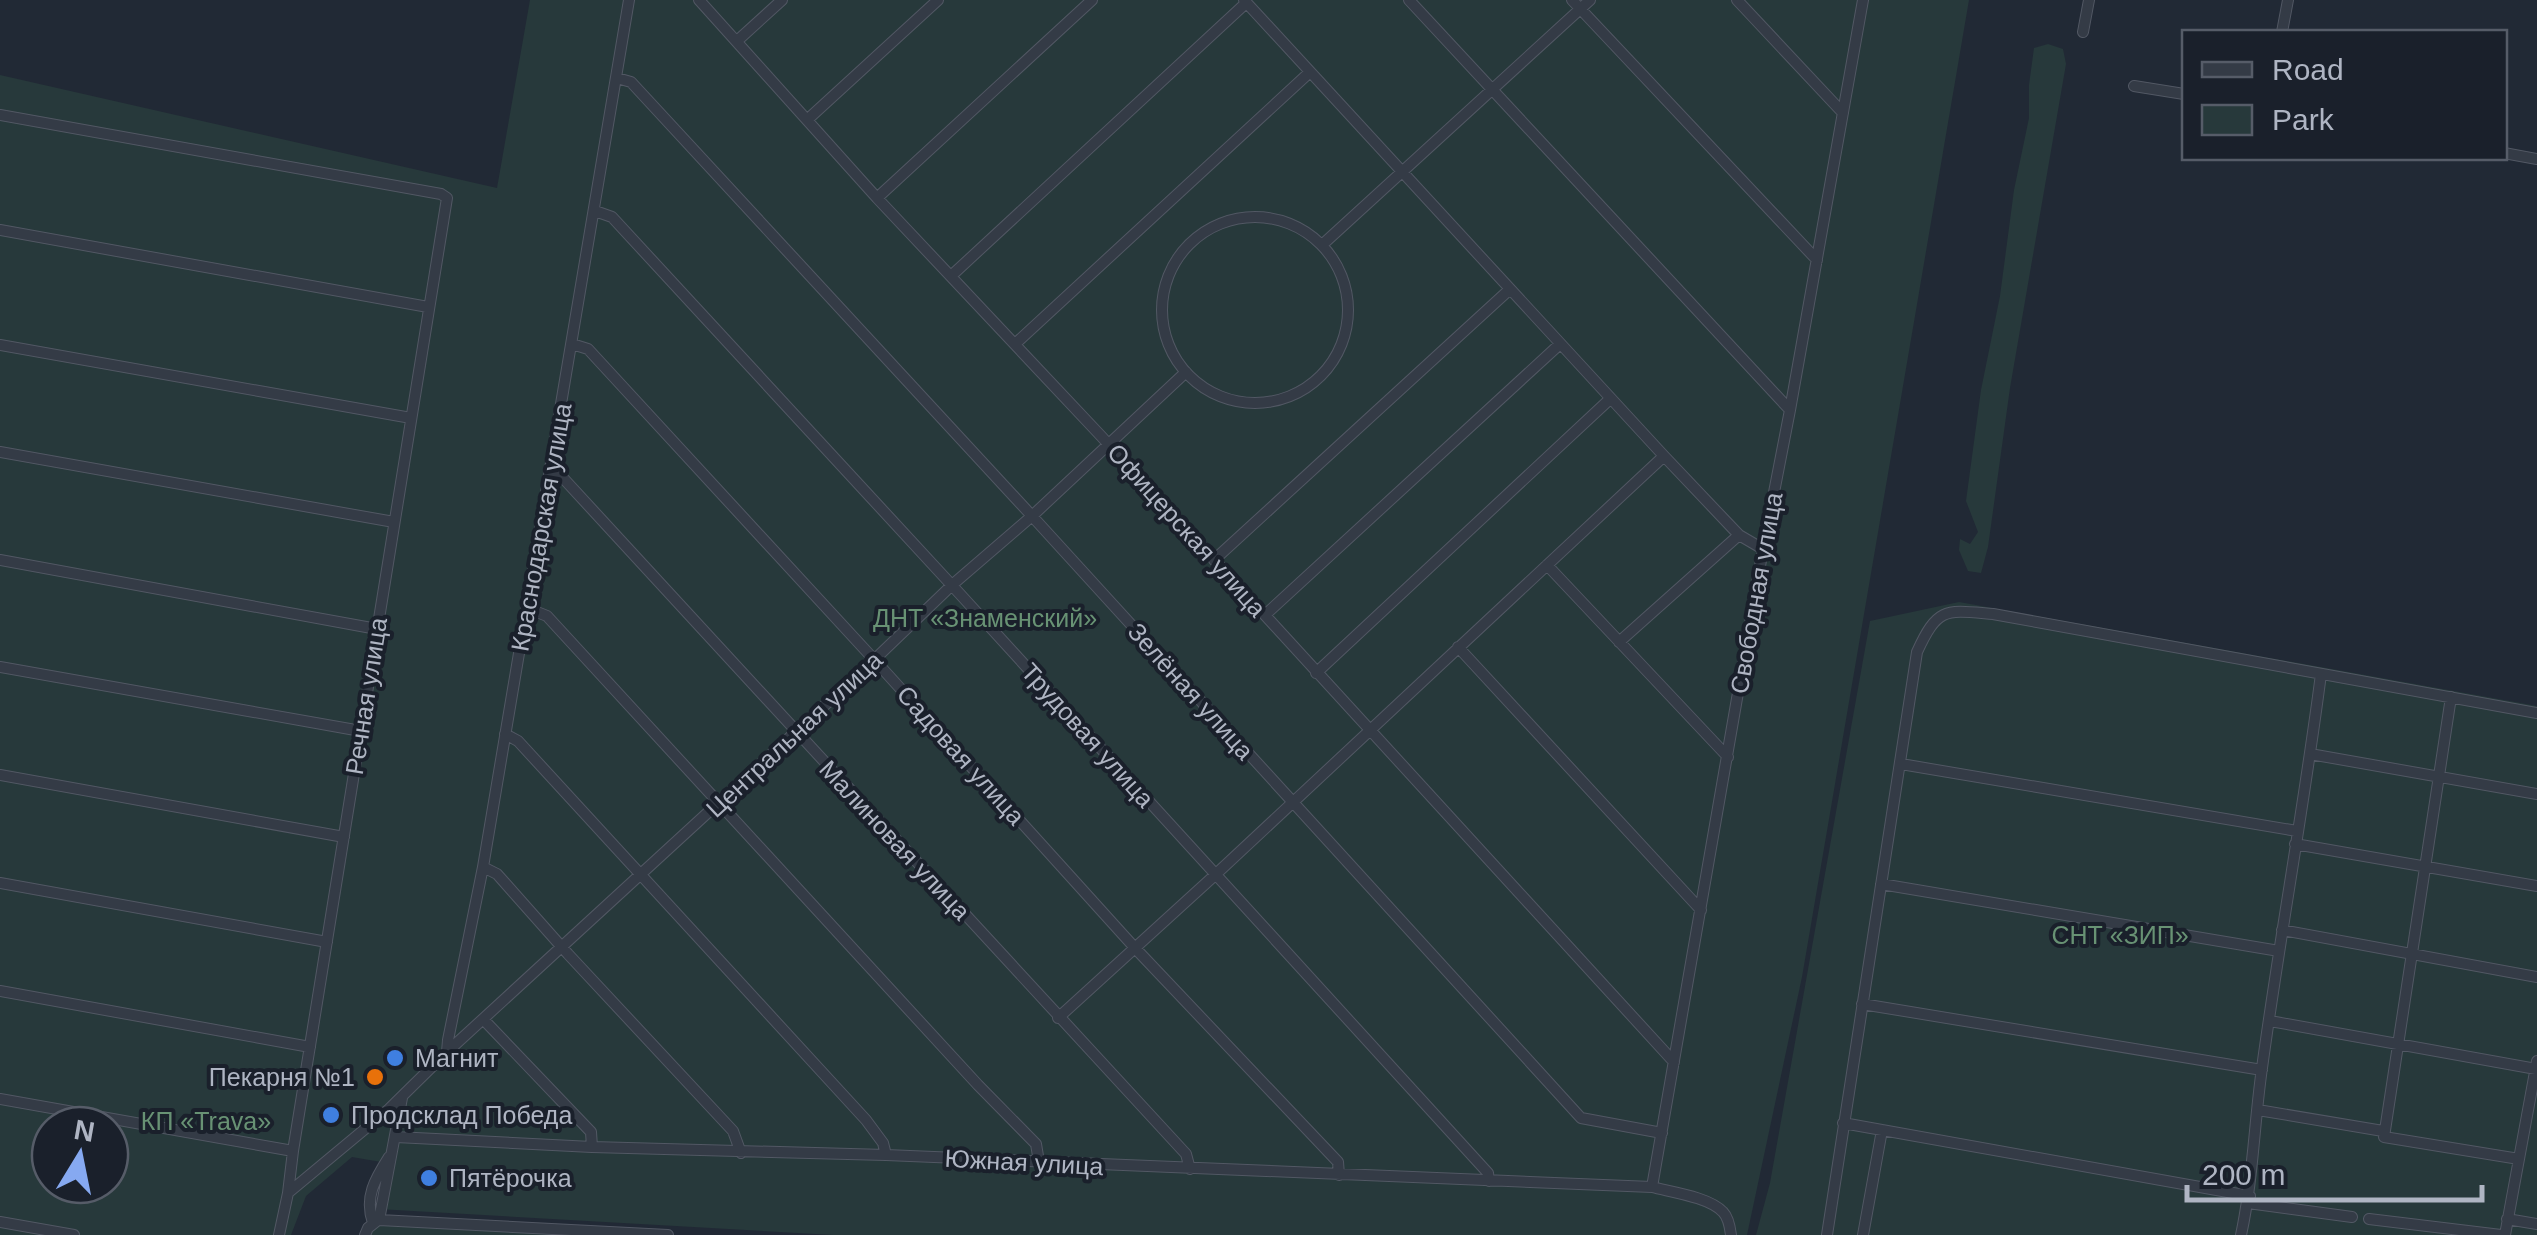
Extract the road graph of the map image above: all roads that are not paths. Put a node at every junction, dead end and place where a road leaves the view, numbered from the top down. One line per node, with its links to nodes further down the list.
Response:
1 (629, 0): 18 (street, Краснодарская улица)
2 (699, 0): 16 (street, Офицерская улица)
3 (782, 0): 16 (street)
4 (938, 0): 24 (street)
5 (1092, 0): 28 (street)
6 (1409, 0): 20 (street)
7 (1590, 0): 13 (street)
8 (1738, 0): 22 (street)
9 (1863, 0): 22 (street, Свободная улица)
10 (2090, 0): 15 (street)
11 (2288, 0): 14 (street)
12 (1245, 2): 17 (street); 33 (street)
13 (1576, 4): 20 (street); 32 (street)
14 (2282, 30)
15 (2083, 32)
16 (737, 41): 24 (street, Офицерская улица)
17 (1310, 72): 27 (street); 38 (street)
18 (617, 78): 29 (street, Краснодарская улица); 48 (street, Зелёная улица)
19 (2134, 86): 21 (street)
20 (1493, 90): 27 (street); 42 (street)
21 (2182, 94)
22 (1843, 113): 32 (street, Свободная улица)
23 (0, 115): 35 (street, Речная улица)
24 (807, 120): 28 (street, Офицерская улица)
25 (2507, 154): 26 (street)
26 (2537, 159)
27 (1404, 172): 31 (street); 34 (street)
28 (877, 198): 33 (street, Офицерская улица)
29 (594, 211): 37 (street, Краснодарская улица); 55 (street, Трудовая улица)
30 (0, 230): 35 (street)
31 (1322, 245): 40 (street); 40 (street)
32 (1817, 260): 42 (street, Свободная улица)
33 (951, 276): 38 (street, Офицерская улица)
34 (1509, 290): 39 (street); 53 (street)
35 (428, 307): 43 (street, Речная улица)
36 (0, 344): 43 (street)
37 (572, 344): 47 (street, Краснодарская улица); 61 (street, Садовая улица)
38 (1015, 344): 44 (street, Офицерская улица)
39 (1560, 344): 41 (street); 57 (street)
40 (1186, 372): 44 (street, Центральная улица)
41 (1610, 399): 46 (street); 63 (street)
42 (1790, 410): 51 (street, Свободная улица)
43 (410, 418): 49 (street, Речная улица)
44 (1108, 444): 48 (street, Центральная улица); 53 (street, Офицерская улица)
45 (0, 452): 49 (street)
46 (1664, 456): 50 (street); 54 (street)
47 (550, 474): 56 (street, Краснодарская улица); 69 (street, Малиновая улица)
48 (1032, 516): 55 (street, Центральная улица); 78 (street, Зелёная улица)
49 (394, 522): 58 (street, Речная улица)
50 (1739, 535): 51 (street); 59 (street)
51 (1763, 549): 72 (street, Свободная улица)
52 (0, 560): 58 (street)
53 (1214, 560): 57 (street, Офицерская улица)
54 (1547, 565): 59 (street); 60 (street)
55 (952, 586): 61 (street, Центральная улица); 84 (street, Трудовая улица)
56 (527, 608): 70 (street, Краснодарская улица); 77 (street)
57 (1266, 616): 63 (street, Офицерская улица)
58 (377, 629): 68 (street, Речная улица)
59 (1619, 642): 72 (street)
60 (1458, 647): 67 (street); 89 (street)
61 (874, 660): 69 (street, Центральная улица); 93 (street, Садовая улица)
62 (0, 667): 68 (street)
63 (1316, 673): 67 (street, Офицерская улица)
64 (2320, 674): 65 (street); 71 (street); 73 (street)
65 (2451, 697): 66 (street); 75 (street)
66 (2537, 713)
67 (1369, 729): 78 (street); 105 (street, Офицерская улица)
68 (361, 732): 80 (street, Речная улица)
69 (795, 732): 77 (street, Центральная улица); 99 (street, Малиновая улица)
70 (506, 734): 82 (street, Краснодарская улица); 85 (street)
71 (2310, 754): 75 (street); 79 (street)
72 (1728, 757): 89 (street, Свободная улица)
73 (1901, 764): 79 (street); 87 (street)
74 (0, 775): 80 (street)
75 (2439, 777): 76 (street); 83 (street)
76 (2537, 794)
77 (718, 803): 85 (street, Центральная улица); 123 (street)
78 (1292, 803): 84 (street); 115 (street, Зелёная улица)
79 (2297, 831): 81 (street)
80 (344, 837): 91 (street, Речная улица)
81 (2295, 844): 83 (street); 90 (street)
82 (483, 867): 92 (street); 104 (street, Краснодарская улица)
83 (2424, 867): 88 (street); 95 (street)
84 (1215, 875): 93 (street); 126 (street, Трудовая улица)
85 (641, 876): 92 (street, Центральная улица); 121 (street)
86 (0, 883): 91 (street)
87 (1881, 884): 94 (street); 98 (street)
88 (2537, 886)
89 (1701, 910): 105 (street, Свободная улица)
90 (2282, 930): 94 (street); 95 (street)
91 (327, 942): 103 (street, Речная улица)
92 (562, 947): 100 (street, Центральная улица); 120 (street)
93 (1135, 948): 99 (street); 125 (street, Садовая улица)
94 (2280, 951): 101 (street)
95 (2412, 952): 96 (street); 102 (street)
96 (2537, 977)
97 (0, 990): 103 (street)
98 (1862, 1004): 107 (street); 112 (street)
99 (1058, 1018): 124 (street, Малиновая улица)
100 (483, 1020): 104 (street, Центральная улица); 117 (street)
101 (2270, 1021): 102 (street); 107 (street)
102 (2397, 1044): 106 (street); 114 (street)
103 (310, 1046): 118 (street, Речная улица)
104 (447, 1052): 108 (street, Центральная улица)
105 (1674, 1062): 115 (street, Свободная улица)
106 (2536, 1066): 111 (street)
107 (2262, 1070): 110 (street)
108 (403, 1097): 116 (street); 129 (street, Центральная улица)
109 (0, 1098): 118 (street)
110 (2258, 1110): 114 (street); 130 (street)
111 (2532, 1114): 122 (street)
112 (1842, 1123): 113 (street); 143 (street)
113 (1882, 1130): 130 (street); 144 (street)
114 (2383, 1131): 122 (street)
115 (1662, 1133): 127 (street, Свободная улица)
116 (396, 1136): 117 (street, Южная улица); 119 (street)
117 (592, 1147): 120 (street, Южная улица)
118 (293, 1151): 129 (street, Речная улица)
119 (392, 1152): 128 (street); 136 (street)
120 (741, 1153): 121 (street, Южная улица)
121 (886, 1155): 123 (street, Южная улица)
122 (2519, 1159): 133 (street)
123 (1039, 1162): 124 (street, Южная улица)
124 (1190, 1169): 125 (street, Южная улица)
125 (1339, 1175): 126 (street, Южная улица)
126 (1489, 1181): 127 (street, Южная улица)
127 (1652, 1188): 142 (street, Южная улица)
128 (385, 1189): 134 (street); 136 (street)
129 (288, 1193): 139 (street, Речная улица)
130 (2249, 1200): 131 (street); 145 (street)
131 (2352, 1217)
132 (2369, 1219): 146 (street)
133 (2508, 1219): 137 (street); 146 (street)
134 (400, 1220): 136 (street); 141 (street)
135 (0, 1222): 138 (street)
136 (376, 1222): 140 (street)
137 (2537, 1224)
138 (74, 1235)
139 (280, 1235)
140 (366, 1235)
141 (668, 1235)
142 (1731, 1235)
143 (1826, 1235)
144 (1862, 1235)
145 (2241, 1235)
146 (2503, 1235)

